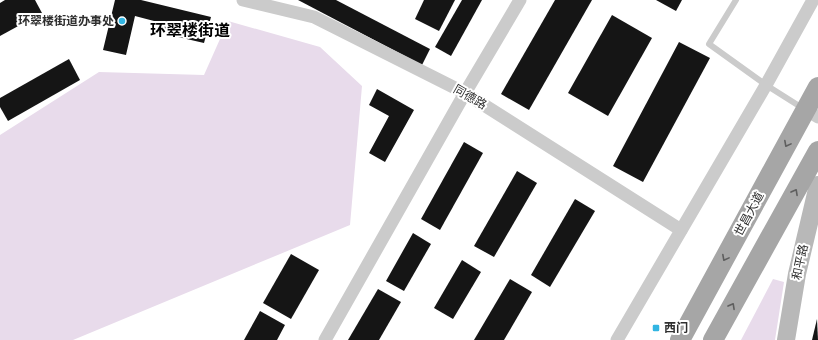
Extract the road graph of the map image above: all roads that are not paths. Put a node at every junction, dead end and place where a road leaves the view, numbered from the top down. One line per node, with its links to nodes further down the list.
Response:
1 (243, 0): 7 (street, 同德路)
2 (520, 0): 7 (street)
3 (736, 0): 5 (lane)
4 (813, 0): 5 (street)
5 (766, 85): 8 (lane); 11 (street)
6 (818, 87): 8 (main road, 世昌大道)
7 (465, 93): 11 (street, 同德路); 12 (street)
8 (812, 113): 14 (main road, 世昌大道, one-way to 14)
9 (818, 151): 15 (main road, one-way to 9)
10 (818, 185): 16 (street, 和平路)
11 (681, 230): 13 (street)
12 (325, 340)
13 (617, 340)
14 (680, 340)
15 (713, 340)
16 (786, 340)

